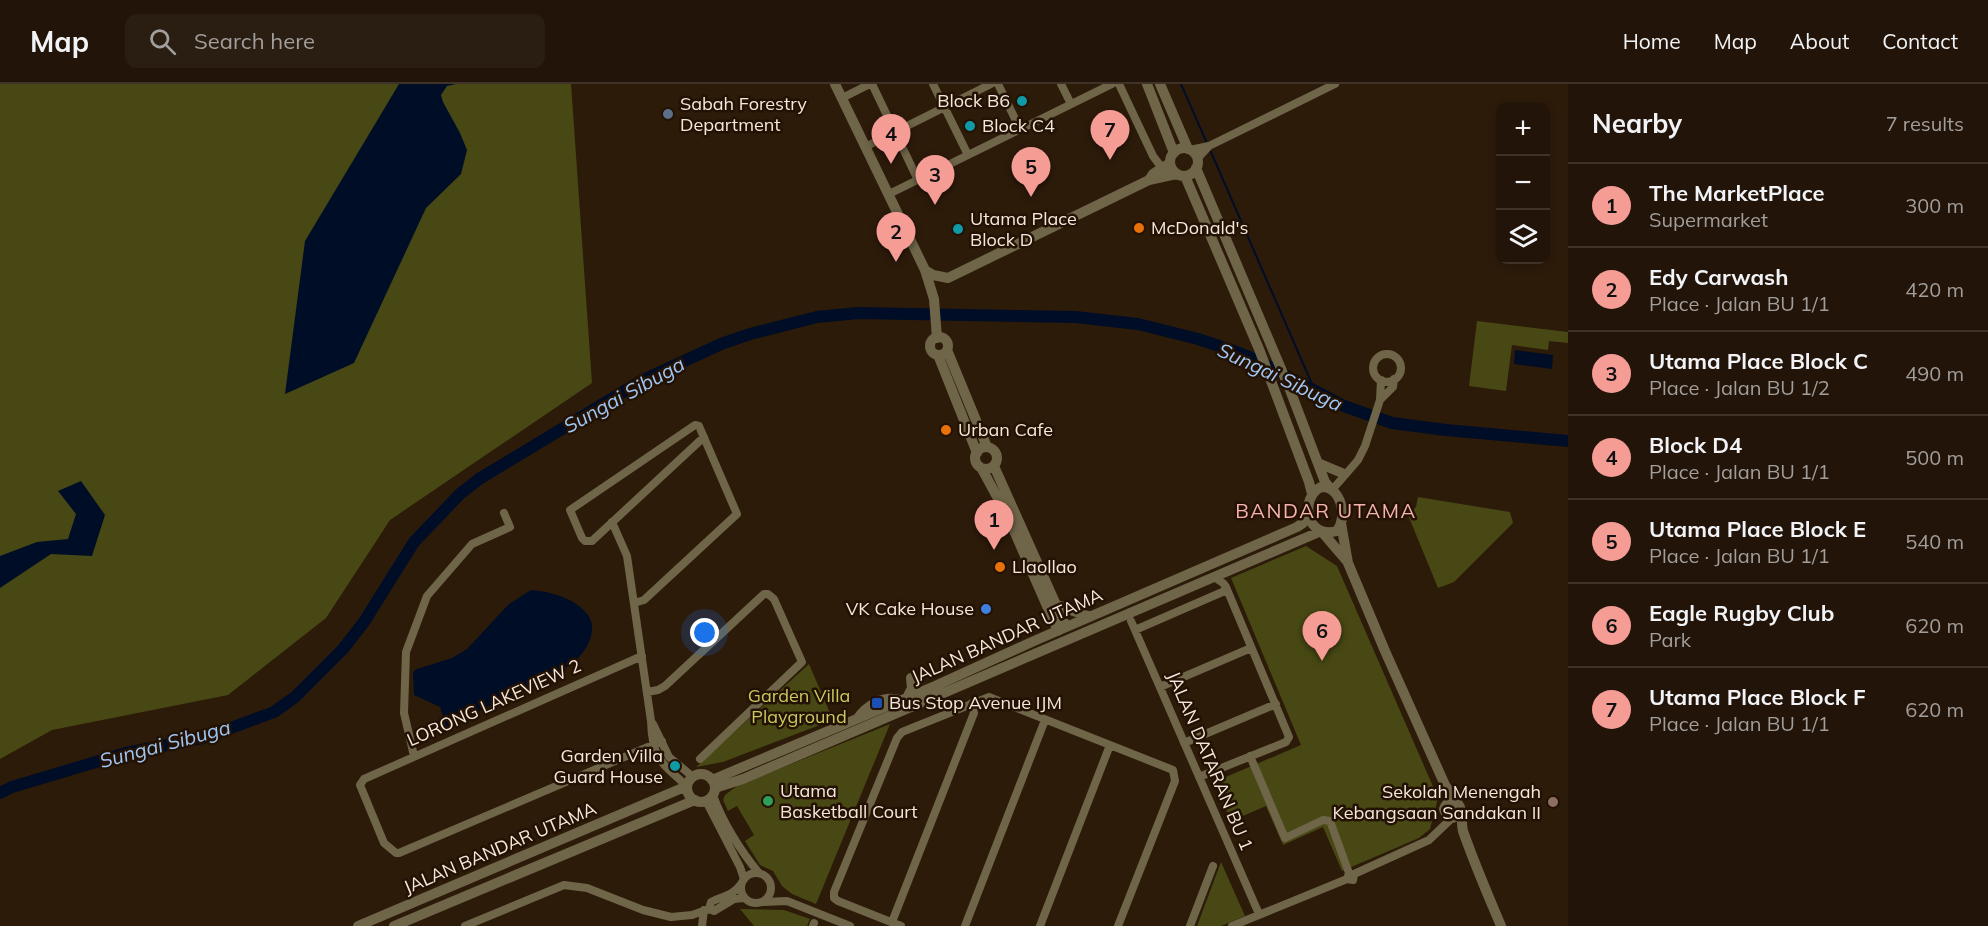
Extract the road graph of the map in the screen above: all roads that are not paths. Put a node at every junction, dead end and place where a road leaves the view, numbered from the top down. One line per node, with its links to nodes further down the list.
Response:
1 (835, 84): 13 (street)
2 (871, 84): 13 (street); 17 (street)
3 (933, 84): 15 (street)
4 (991, 84): 15 (street)
5 (998, 84): 16 (street)
6 (1061, 84): 14 (street)
7 (1112, 84): 14 (street)
8 (1119, 84): 21 (street)
9 (1147, 84): 21 (street)
10 (1160, 84): 20 (street)
11 (1335, 84): 12 (street)
12 (1324, 86): 20 (street)
13 (842, 98): 18 (street)
14 (1071, 104): 16 (street)
15 (944, 107): 17 (street); 19 (street)
16 (1020, 129): 19 (street)
17 (895, 132): 18 (street); 23 (street)
18 (866, 147): 25 (street)
19 (968, 155): 23 (street)
20 (1193, 157): 21 (street); 22 (street); 37 (street)
21 (1169, 161): 22 (street); 24 (street)
22 (1180, 175): 24 (street); 41 (street)
23 (918, 180): 25 (street)
24 (1149, 180): 27 (street)
25 (889, 194): 26 (street)
26 (926, 270): 27 (street); 28 (street)
27 (944, 278): 28 (street)
28 (933, 295): 29 (street)
29 (943, 352): 34 (street); 36 (street)
30 (1394, 379): 31 (street); 31 (street); 32 (street)
31 (1381, 380): 32 (street)
32 (1379, 403): 35 (street)
33 (704, 438): 44 (street); 44 (street); 50 (street)
34 (987, 447): 36 (street); 38 (street)
35 (1362, 452): 39 (street); 40 (street)
36 (976, 453): 38 (street)
37 (1318, 462): 39 (street); 40 (street)
38 (988, 468): 51 (street); 51 (street)
39 (1342, 473): 40 (street)
40 (1331, 489): 41 (street); 45 (street)
41 (1312, 494): 43 (street)
42 (504, 513): 72 (street)
43 (1309, 513): 46 (street); 53 (street, JALAN BANDAR UTAMA)
44 (612, 522): 50 (street)
45 (1341, 523): 46 (street); 47 (street)
46 (1321, 532): 47 (street); 48 (street, JALAN BANDAR UTAMA)
47 (1348, 563): 77 (street)
48 (1214, 577): 49 (street); 52 (street, JALAN BANDAR UTAMA)
49 (1227, 590): 55 (street); 58 (street)
50 (634, 603): 59 (street)
51 (1053, 609): 53 (street); 56 (street); 57 (street)
52 (1137, 610): 54 (street, JALAN BANDAR UTAMA); 55 (street)
53 (1090, 617): 56 (street, JALAN BANDAR UTAMA)
54 (1120, 617): 55 (street); 56 (street, JALAN BANDAR UTAMA)
55 (1133, 625): 61 (street, JALAN DATARAN BU 1)
56 (1065, 632): 57 (street, JALAN BANDAR UTAMA); 64 (street)
57 (1034, 641): 62 (street, JALAN BANDAR UTAMA)
58 (1251, 648): 61 (street); 67 (street)
59 (642, 656): 63 (street); 72 (street, LORONG LAKEVIEW 2)
60 (911, 678): 65 (street)
61 (1160, 687): 70 (street, JALAN DATARAN BU 1)
62 (923, 691): 64 (street); 65 (street, JALAN BANDAR UTAMA)
63 (647, 692): 69 (street); 74 (street)
64 (938, 696): 78 (street)
65 (904, 699): 78 (street, JALAN BANDAR UTAMA)
66 (972, 703): 68 (street); 93 (street); 93 (street)
67 (1276, 704): 70 (street); 73 (street)
68 (1045, 720): 71 (street); 99 (street)
69 (657, 742): 72 (street, LORONG LAKEVIEW 2); 76 (street)
70 (1184, 743): 75 (street, JALAN DATARAN BU 1)
71 (1110, 745): 100 (street); 101 (street)
72 (414, 756)
73 (1250, 756): 75 (street); 84 (street)
74 (700, 759)
75 (1199, 777): 92 (street, JALAN DATARAN BU 1)
76 (690, 782): 78 (street); 78 (street); 94 (street, JALAN BANDAR UTAMA)
77 (1445, 785): 79 (street); 80 (street)
78 (708, 793): 83 (street); 85 (street); 95 (street, JALAN BANDAR UTAMA)
79 (1444, 808): 80 (street); 81 (street)
80 (1457, 811): 81 (street); 104 (street)
81 (1435, 835): 84 (street)
82 (1213, 866): 102 (street)
83 (759, 873): 85 (street); 86 (street)
84 (1350, 875): 92 (street)
85 (742, 882): 87 (street); 88 (street)
86 (770, 882): 89 (street); 90 (street)
87 (744, 898): 88 (street); 90 (street)
88 (727, 899): 91 (street)
89 (787, 901): 90 (street); 98 (street)
90 (763, 902)
91 (706, 909): 96 (street); 97 (street)
92 (1258, 914): 103 (street)
93 (897, 924)
94 (358, 926)
95 (394, 926)
96 (465, 926)
97 (702, 926)
98 (850, 926)
99 (965, 926)
100 (1041, 926)
101 (1118, 926)
102 (1190, 926)
103 (1232, 926)
104 (1501, 926)

